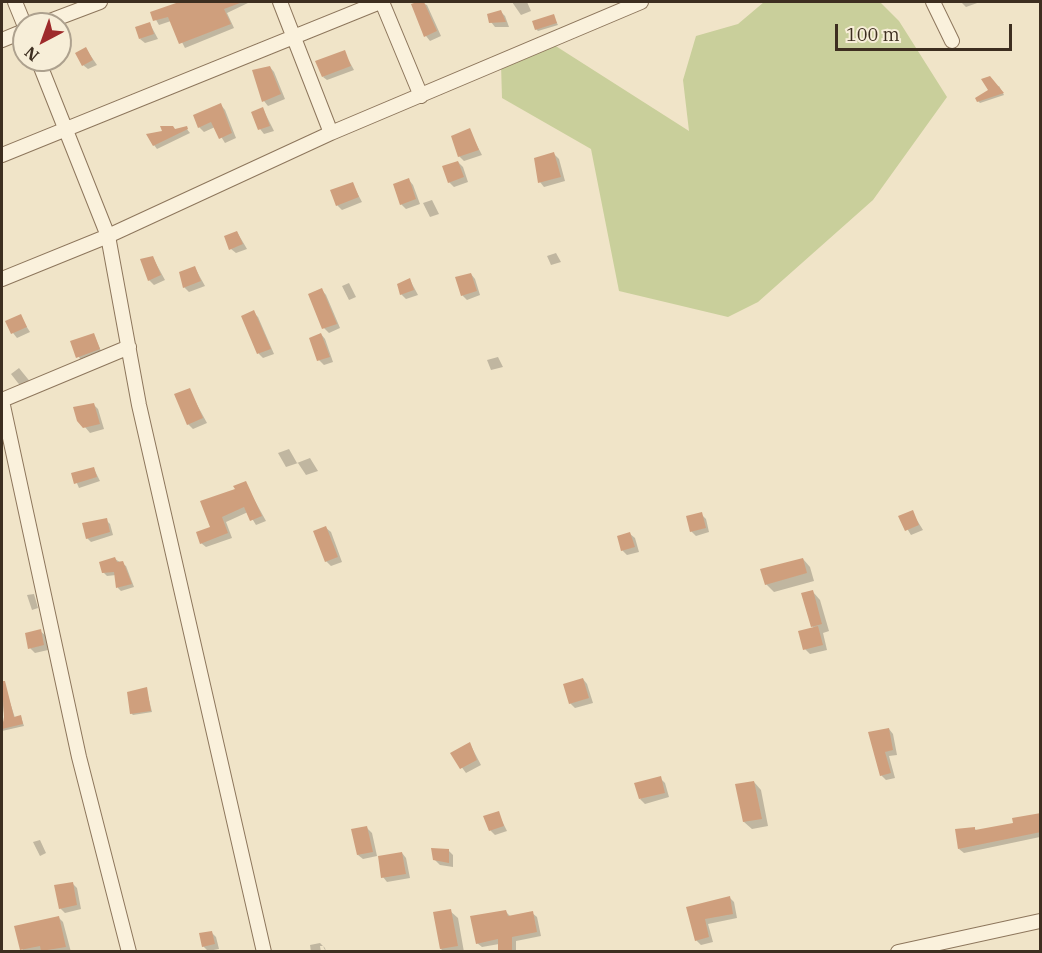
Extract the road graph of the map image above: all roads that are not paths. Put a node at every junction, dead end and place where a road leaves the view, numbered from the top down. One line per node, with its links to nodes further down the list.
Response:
1 (100, 2): 7 (street)
2 (280, 2): 8 (street)
3 (381, 2): 8 (street); 11 (street)
4 (641, 2): 6 (street)
5 (933, 2): 9 (street)
6 (603, 8): 11 (street)
7 (72, 13)
8 (294, 38): 12 (street); 13 (street)
9 (952, 41)
10 (44, 72): 12 (street)
11 (421, 96): 13 (street)
12 (66, 129): 14 (street); 15 (street)
13 (331, 133): 15 (street)
14 (2, 155)
15 (108, 236): 16 (street); 17 (street)
16 (2, 279)
17 (129, 347): 18 (street); 21 (street)
18 (2, 401): 20 (street)
19 (1041, 921): 22 (street)
20 (129, 951)
21 (264, 951)
22 (898, 951)

